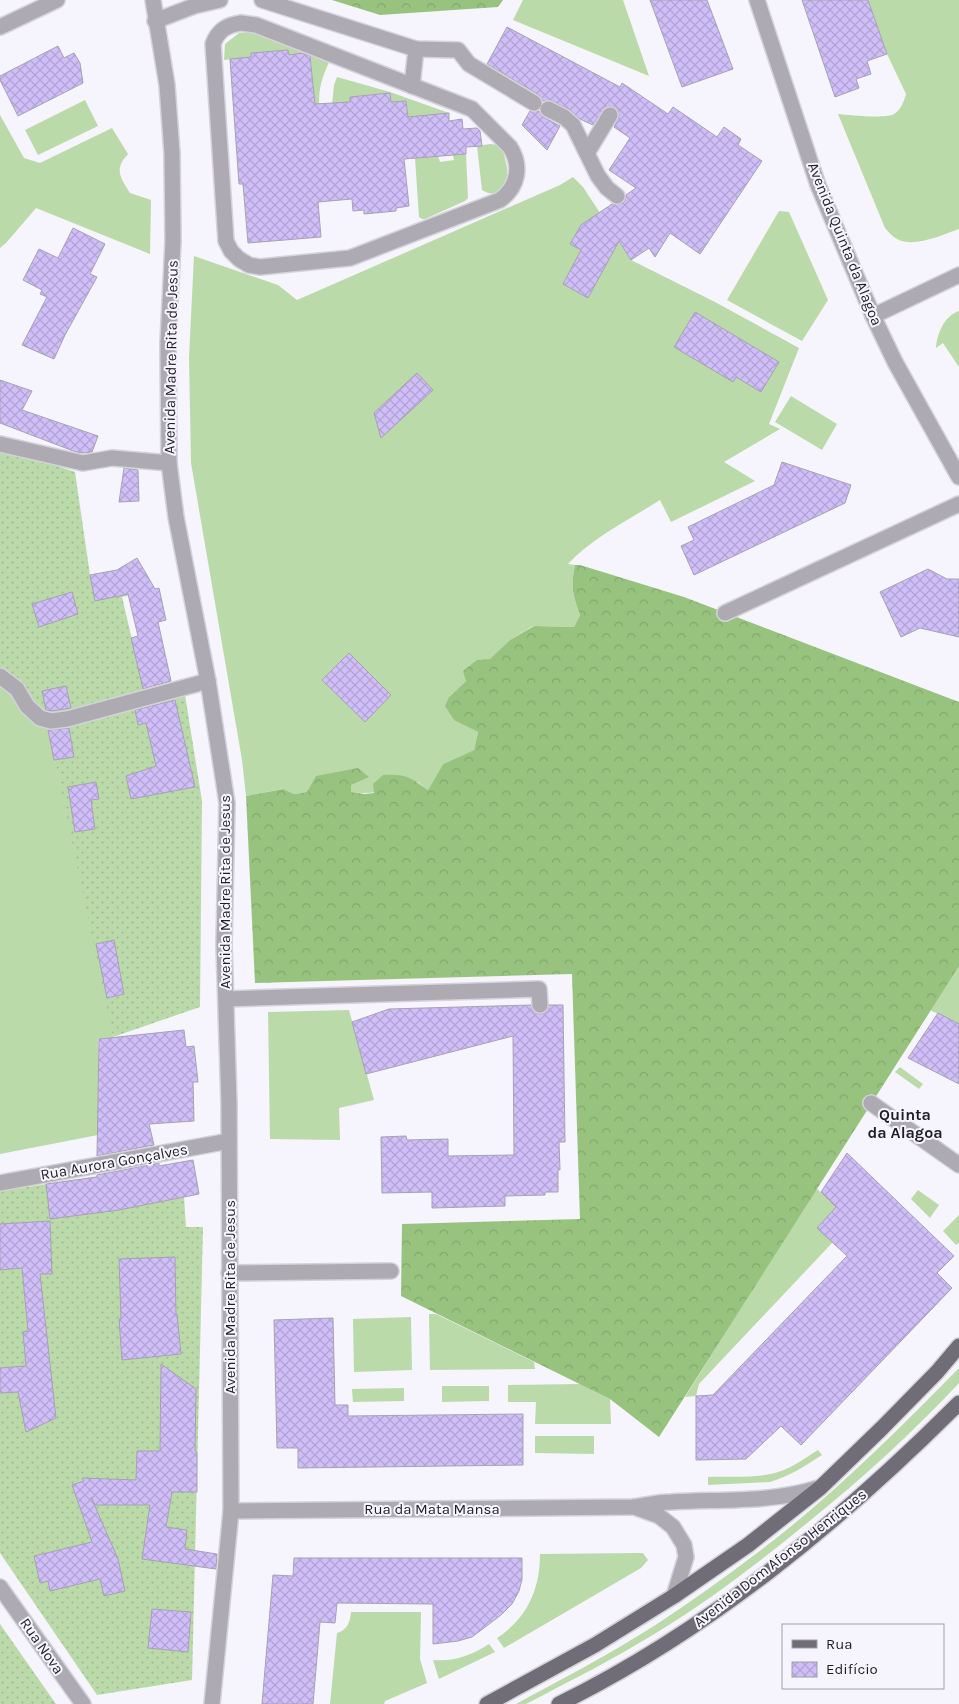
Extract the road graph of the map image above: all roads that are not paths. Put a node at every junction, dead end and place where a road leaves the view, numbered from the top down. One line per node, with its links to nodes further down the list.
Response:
1 (57, 0): 7 (street)
2 (153, 0): 6 (street, Avenida Madre Rita de Jesus)
3 (220, 0): 6 (street)
4 (262, 0): 8 (street)
5 (757, 0): 14 (street, Avenida Quinta da Alagoa)
6 (156, 21): 16 (street, Avenida Madre Rita de Jesus)
7 (0, 27)
8 (416, 49): 9 (street); 11 (street)
9 (412, 86): 9 (street)
10 (610, 115): 11 (street)
11 (587, 153): 12 (street)
12 (617, 196)
13 (959, 275): 14 (street)
14 (873, 316): 17 (street, Avenida Quinta da Alagoa)
15 (0, 444): 16 (street)
16 (170, 463): 21 (street, Avenida Madre Rita de Jesus)
17 (959, 476)
18 (959, 504): 19 (street)
19 (725, 613)
20 (0, 676): 21 (street)
21 (208, 681): 22 (street, Avenida Madre Rita de Jesus)
22 (226, 1000): 23 (street); 25 (street, Avenida Madre Rita de Jesus)
23 (540, 1005)
24 (871, 1103): 26 (street)
25 (229, 1141): 27 (street, Rua Aurora Gonçalves); 29 (street, Avenida Madre Rita de Jesus)
26 (959, 1165)
27 (0, 1182)
28 (391, 1271): 29 (street)
29 (229, 1273): 34 (street, Avenida Madre Rita de Jesus)
30 (959, 1346): 32 (main road, Avenida Dom Afonso Henriques)
31 (959, 1404): 40 (main road, Avenida Dom Afonso Henriques)
32 (820, 1488): 33 (street, Rua da Mata Mansa); 36 (main road, Avenida Dom Afonso Henriques)
33 (633, 1507): 34 (street, Rua da Mata Mansa); 36 (street, Rua da Mata Mansa)
34 (231, 1511): 37 (street, Avenida Madre Rita de Jesus)
35 (0, 1588): 38 (street, Rua Nova)
36 (674, 1596): 39 (main road, Avenida Dom Afonso Henriques)
37 (211, 1703)
38 (83, 1704)
39 (487, 1704)
40 (559, 1704)

